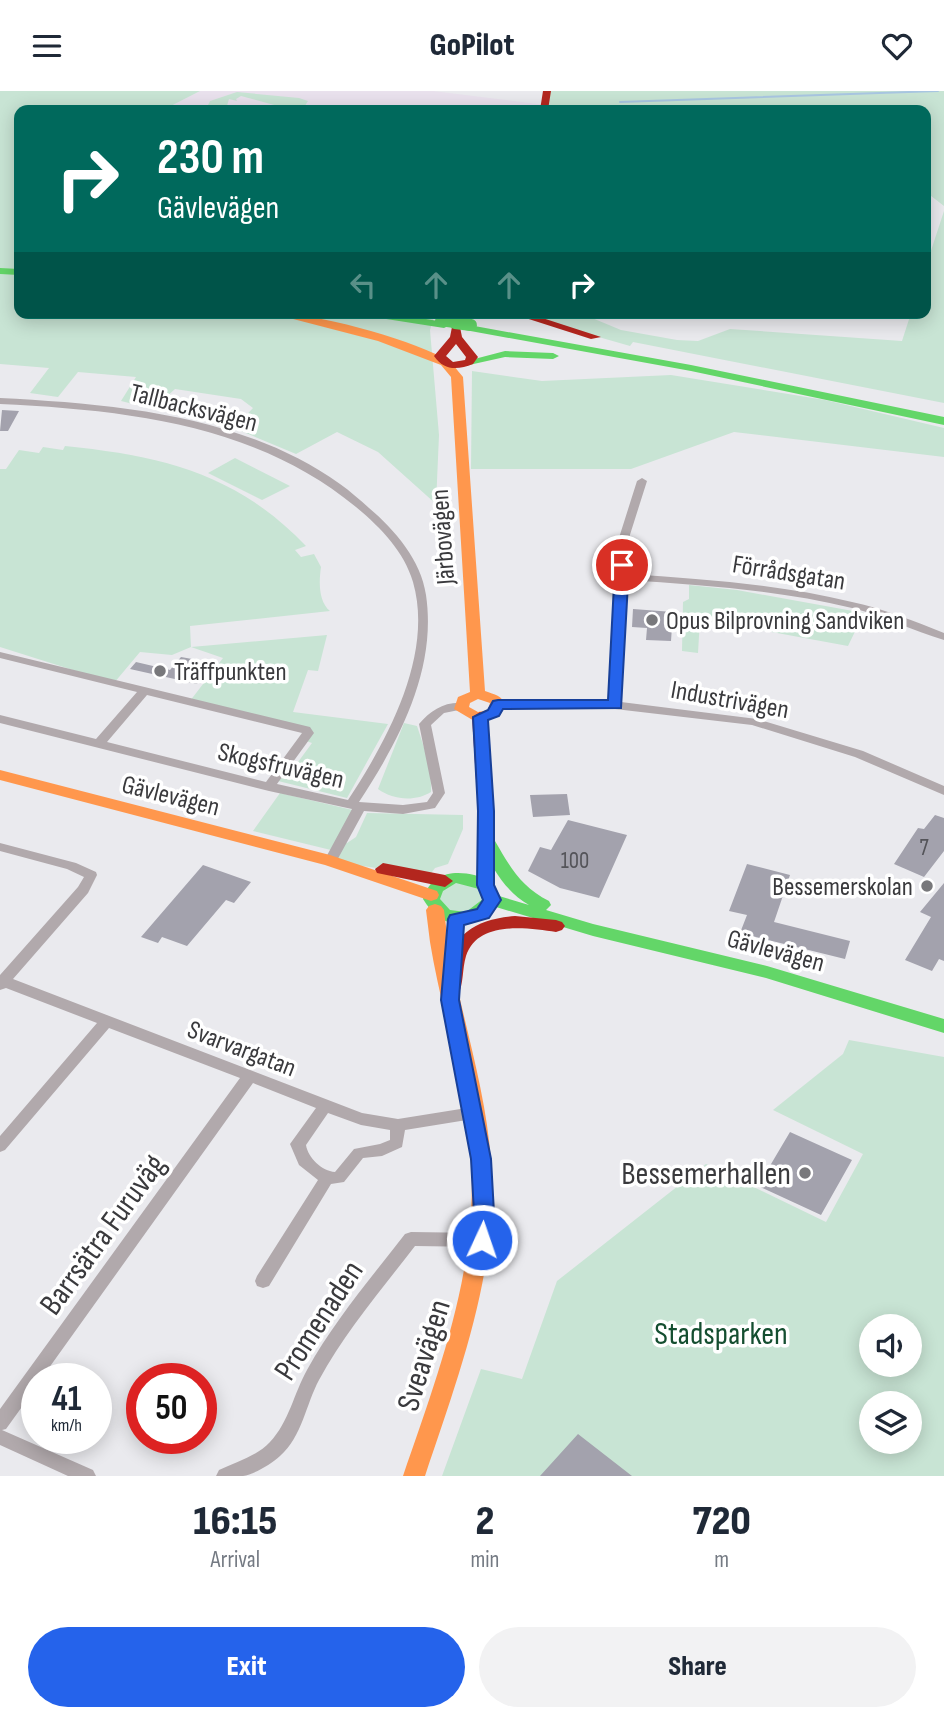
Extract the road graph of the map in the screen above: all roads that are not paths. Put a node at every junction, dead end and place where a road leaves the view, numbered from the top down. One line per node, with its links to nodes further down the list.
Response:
1 (300, 319): 6 (main road)
2 (420, 319): 5 (main road)
3 (430, 319): 5 (main road)
4 (536, 319): 8 (main road)
5 (456, 323): 6 (main road); 7 (main road, Järbovägen); 8 (main road)
6 (444, 363): 7 (main road)
7 (464, 367): 8 (main road); 16 (main road, Järbovägen)
8 (785, 384): 10 (main road)
9 (0, 401): 26 (street, Tallbacksvägen)
10 (944, 419)
11 (642, 481): 12 (street)
12 (622, 577): 13 (street, Förrådsgatan); 18 (street)
13 (944, 637)
14 (0, 655): 15 (street)
15 (145, 690): 22 (street); 24 (street)
16 (478, 694): 17 (main road); 19 (main road)
17 (498, 705): 18 (street, Industrivägen); 20 (main road)
18 (615, 705): 25 (street, Industrivägen)
19 (460, 706): 20 (main road); 26 (street, Skogsfruvägen)
20 (480, 717): 27 (main road)
21 (0, 719): 22 (street, Skogsfruvägen)
22 (99, 744): 24 (street, Skogsfruvägen)
23 (0, 775): 29 (main road, Gävlevägen)
24 (269, 787): 26 (street, Skogsfruvägen)
25 (944, 791)
26 (356, 805): 29 (street, Tallbacksvägen)
27 (485, 838): 30 (main road); 32 (main road); 36 (main road)
28 (0, 847): 37 (street)
29 (330, 861): 31 (main road, Gävlevägen); 33 (main road, Gävlevägen)
30 (466, 877): 31 (main road, Gävlevägen); 32 (main road, Gävlevägen)
31 (445, 881): 33 (main road)
32 (489, 893): 34 (main road); 36 (main road, Gävlevägen)
33 (433, 902): 35 (main road, Gävlevägen); 38 (main road, Sveavägen)
34 (477, 916): 35 (main road, Gävlevägen); 36 (main road, Gävlevägen)
35 (456, 919): 38 (main road, Sveavägen)
36 (593, 930): 38 (main road); 40 (main road, Gävlevägen)
37 (1, 982): 39 (street, Svarvargatan)
38 (450, 1000): 43 (main road, Sveavägen)
39 (105, 1023): 41 (street, Svarvargatan); 45 (street)
40 (944, 1026)
41 (249, 1077): 42 (street, Svarvargatan); 49 (street, Barrsätra Furuväg)
42 (325, 1106): 44 (street, Svarvargatan); 46 (street)
43 (473, 1114): 44 (street, Svarvargatan); 47 (main road, Sveavägen)
44 (398, 1125): 46 (street)
45 (0, 1146)
46 (327, 1178): 48 (street)
47 (482, 1240): 52 (street, Promenaden); 53 (main road, Sveavägen)
48 (263, 1281)
49 (0, 1423)
50 (0, 1437): 51 (street)
51 (87, 1476)
52 (225, 1476)
53 (414, 1476)

